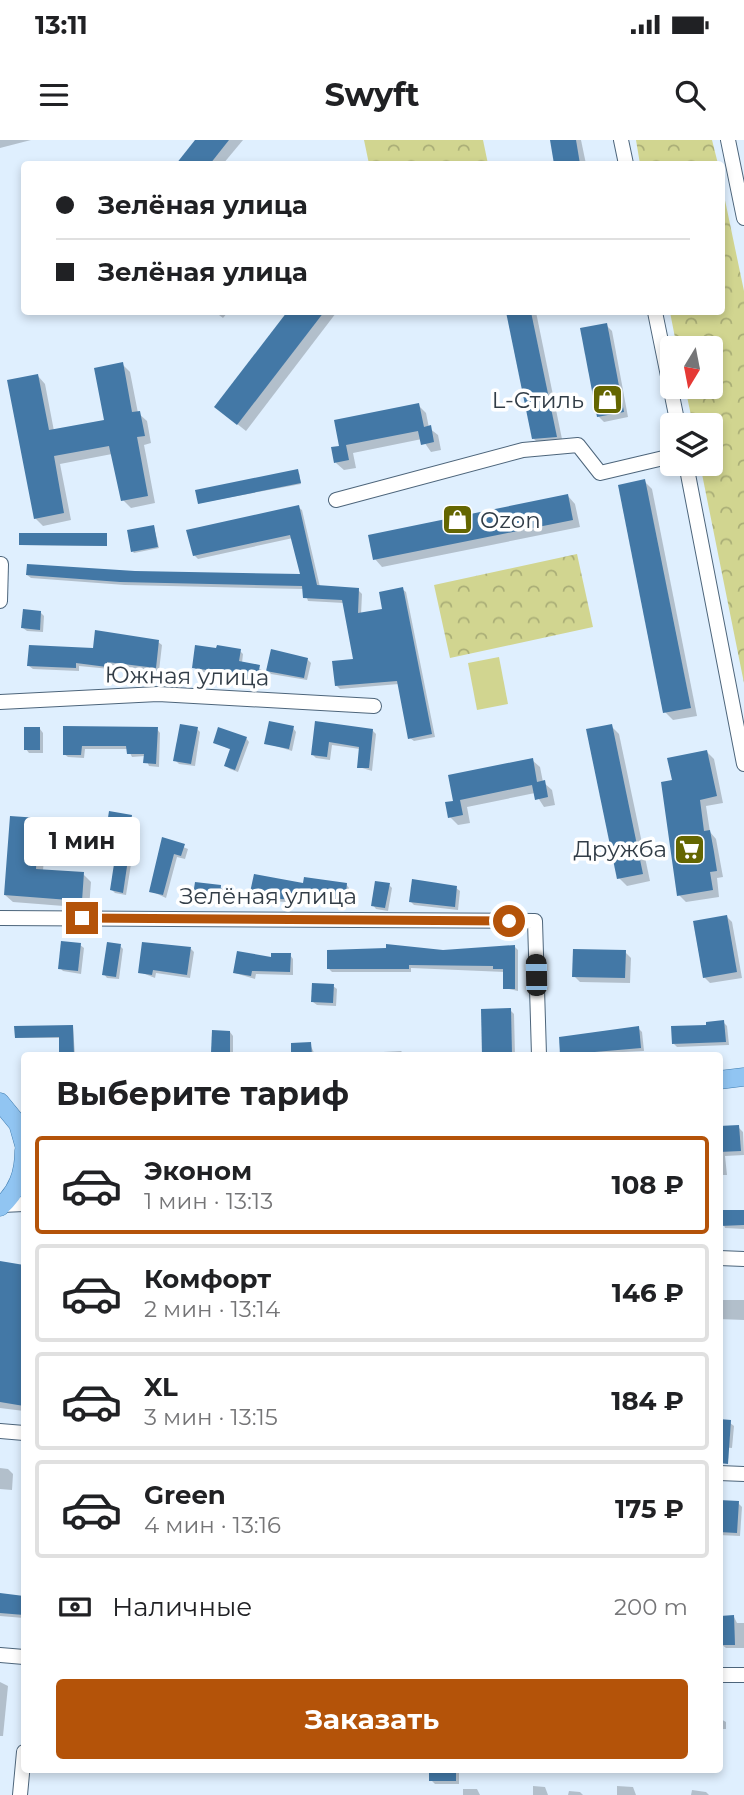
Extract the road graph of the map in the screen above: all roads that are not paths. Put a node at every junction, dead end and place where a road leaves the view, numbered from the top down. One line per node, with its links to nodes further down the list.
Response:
1 (621, 140): 3 (street)
2 (728, 140): 4 (street)
3 (625, 161)
4 (744, 218)
5 (656, 315): 6 (street)
6 (676, 413)
7 (660, 459): 9 (street)
8 (687, 476): 14 (street)
9 (336, 500)
10 (1, 564): 11 (street)
11 (0, 601)
12 (0, 702): 13 (street, Южная улица)
13 (374, 706)
14 (744, 764)
15 (0, 918): 16 (street, Зелёная улица)
16 (539, 1052)
17 (744, 1077): 18 (main road)
18 (723, 1080)
19 (8, 1108): 20 (main road)
20 (21, 1140)
21 (21, 1192): 22 (main road)
22 (1, 1206)
23 (723, 1258): 24 (street)
24 (744, 1259)
25 (0, 1431): 26 (street)
26 (21, 1433)
27 (723, 1473): 28 (street)
28 (744, 1474)
29 (0, 1655): 30 (street)
30 (21, 1657)
31 (723, 1675): 32 (street)
32 (744, 1675)
33 (22, 1773): 34 (street)
34 (20, 1795)

